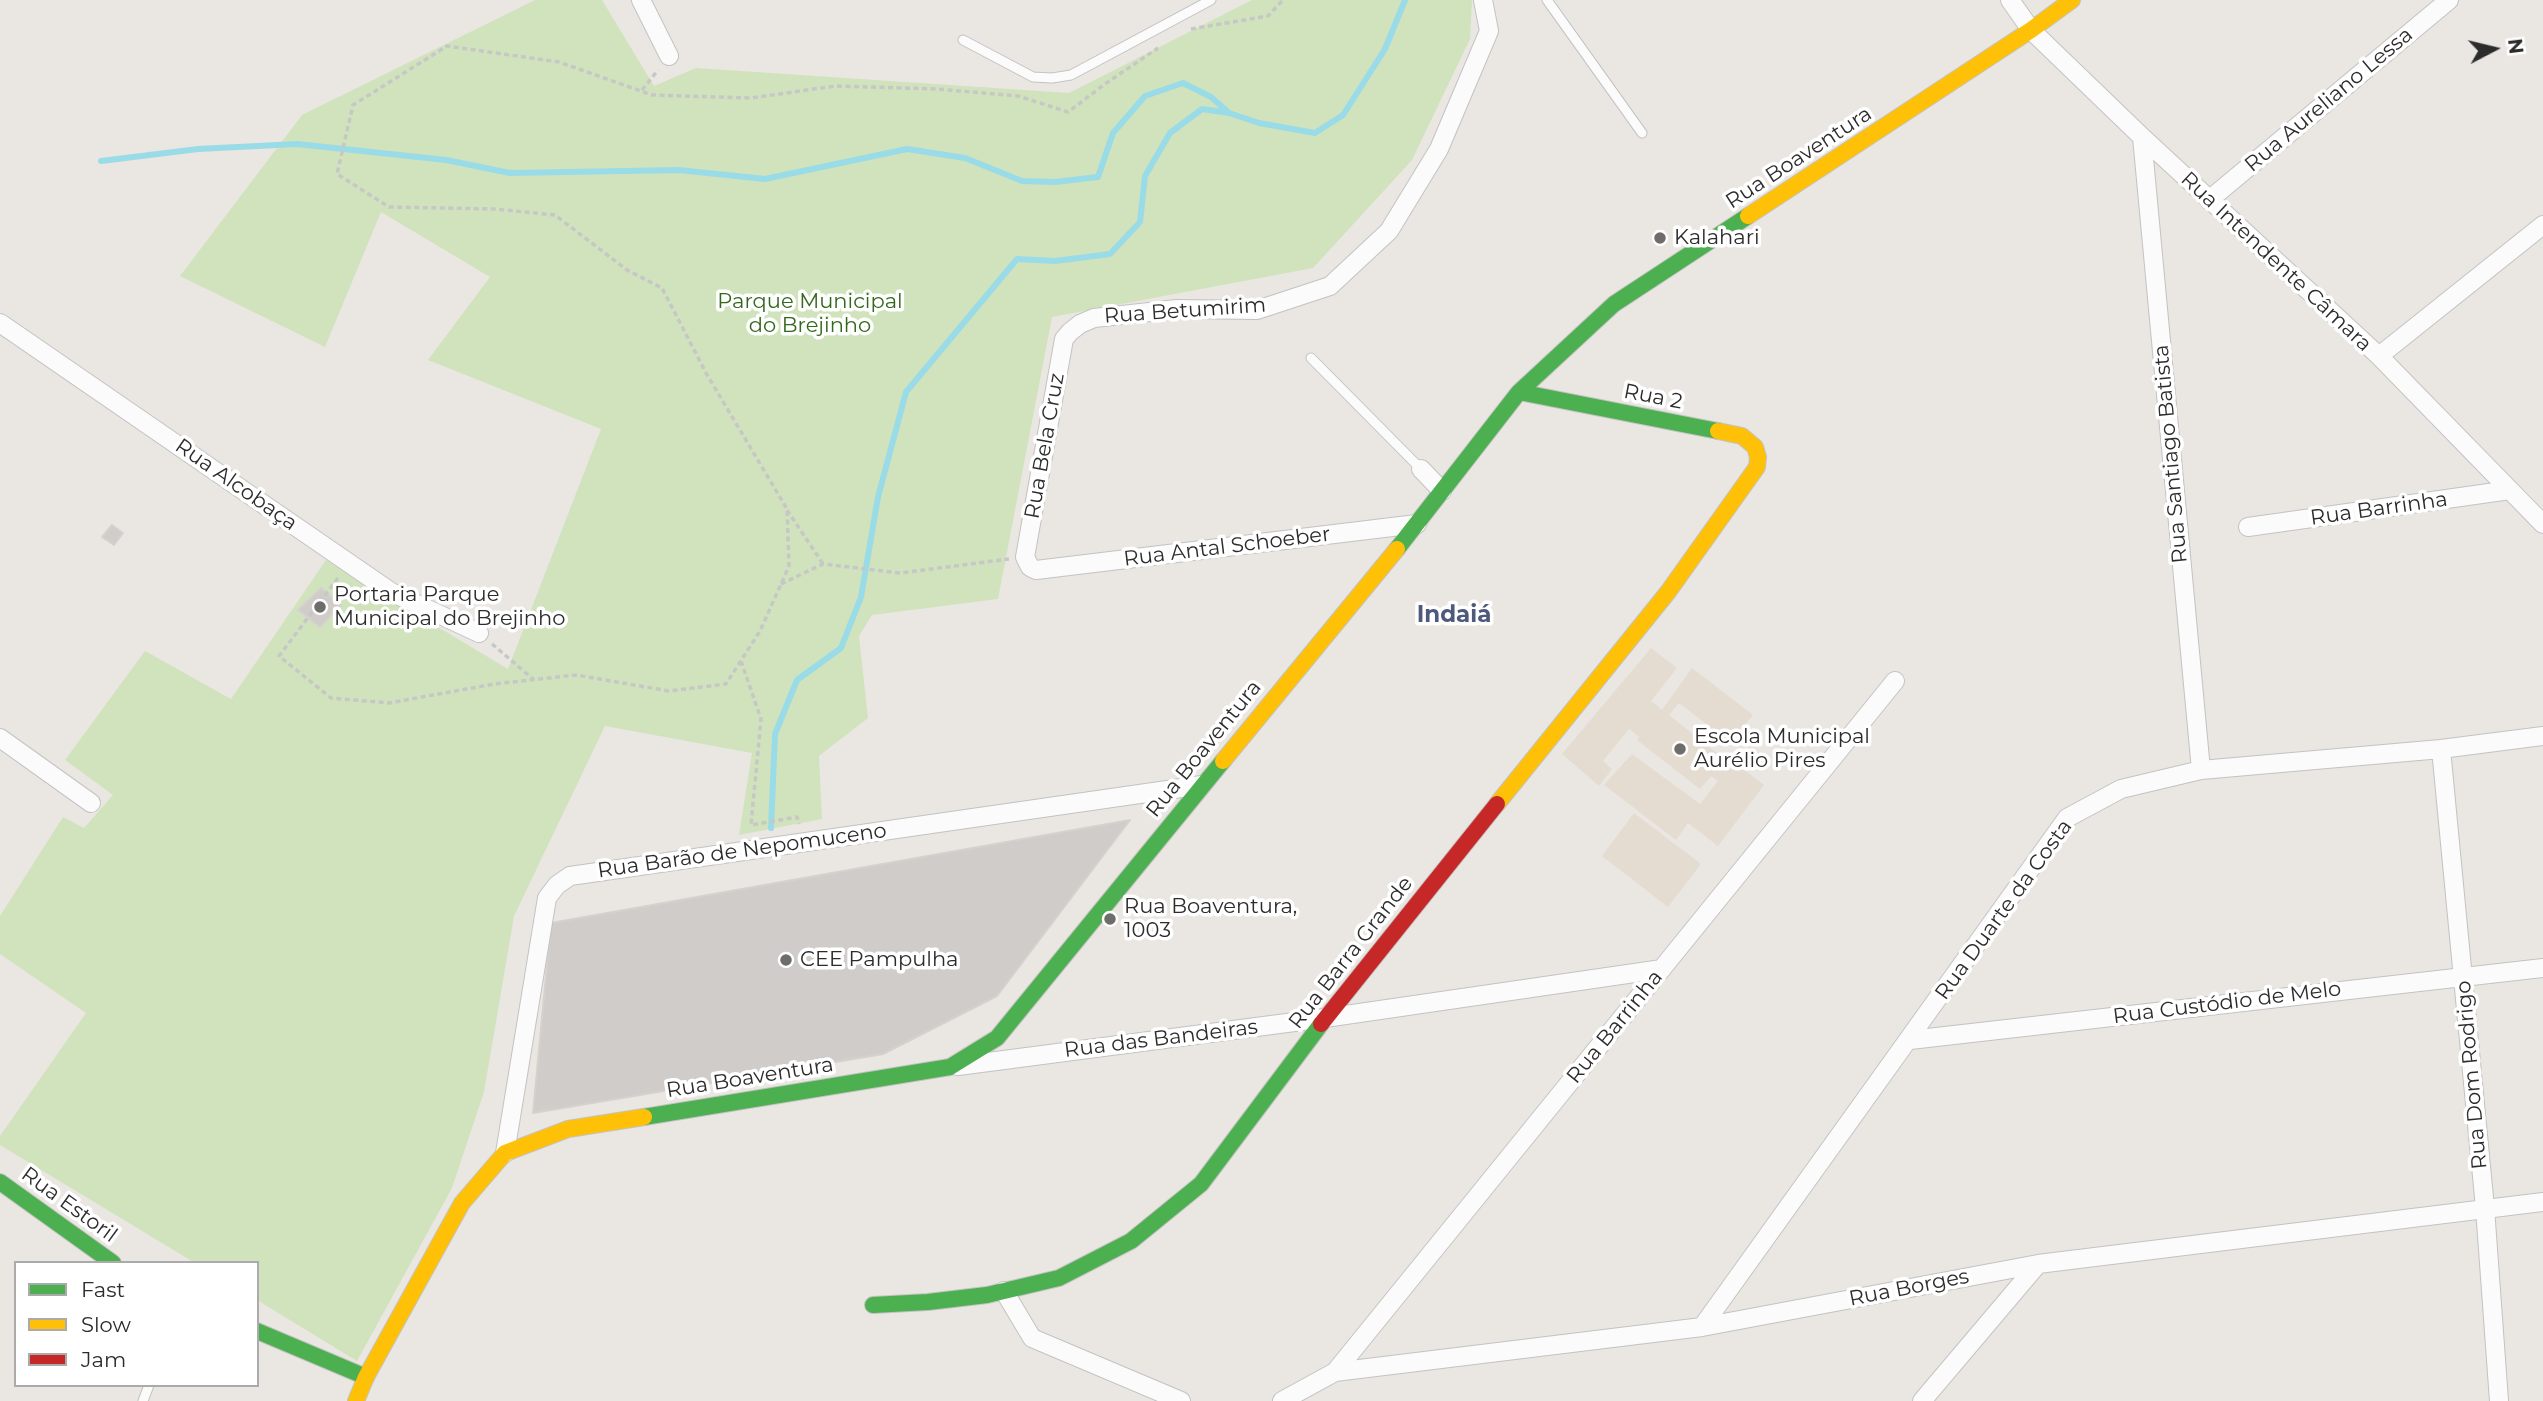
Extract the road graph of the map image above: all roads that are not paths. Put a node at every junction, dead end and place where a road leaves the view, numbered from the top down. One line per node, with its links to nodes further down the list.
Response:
1 (641, 0): 10 (street)
2 (1211, 0): 9 (lane)
3 (1483, 0): 16 (street, Rua Betumirim)
4 (1547, 0): 11 (lane)
5 (2010, 0): 8 (street, Rua Intendente Câmara)
6 (2072, 0): 8 (street, Rua Boaventura)
7 (2449, 0): 13 (street, Rua Aureliano Lessa)
8 (2031, 30): 12 (street, Rua Intendente Câmara); 19 (street, Rua Boaventura)
9 (963, 40)
10 (669, 56)
11 (1642, 133)
12 (2142, 137): 13 (street, Rua Intendente Câmara); 33 (street, Rua Santiago Batista)
13 (2209, 200): 17 (street, Rua Intendente Câmara)
14 (2543, 225): 17 (street)
15 (0, 323): 28 (street, Rua Alcobaça)
16 (1080, 324): 27 (street, Rua Bela Cruz)
17 (2379, 356): 23 (street, Rua Intendente Câmara)
18 (1311, 358): 21 (lane)
19 (1519, 393): 20 (street, Rua 2); 22 (street, Rua Boaventura)
20 (1757, 467): 39 (street, Rua Barra Grande)
21 (1421, 469): 22 (street)
22 (1442, 491): 24 (street, Rua Boaventura)
23 (2511, 491): 25 (street, Rua Intendente Câmara); 26 (street, Rua Barrinha)
24 (1417, 524): 27 (street, Rua Antal Schoeber); 34 (street, Rua Boaventura)
25 (2543, 524)
26 (2248, 527)
27 (1030, 564)
28 (479, 634)
29 (1895, 681): 37 (street, Rua Barrinha)
30 (2543, 736): 32 (street, Rua Duarte da Costa)
31 (0, 738): 35 (street)
32 (2441, 749): 33 (street, Rua Duarte da Costa); 38 (street, Rua Dom Rodrigo)
33 (2201, 770): 40 (street, Rua Duarte da Costa)
34 (1202, 785): 41 (street, Rua Boaventura); 42 (street, Rua Barão de Nepomuceno)
35 (91, 803)
36 (2543, 968): 38 (street, Rua Custódio de Melo)
37 (1662, 969): 39 (street, Rua das Bandeiras); 52 (street, Rua Barrinha)
38 (2463, 976): 40 (street, Rua Custódio de Melo); 45 (street, Rua Dom Rodrigo)
39 (1325, 1018): 41 (street, Rua das Bandeiras); 48 (street, Rua Barra Grande)
40 (1910, 1040): 50 (street, Rua Duarte da Costa)
41 (950, 1067): 42 (street, Rua Boaventura)
42 (505, 1153): 53 (street, Rua Boaventura)
43 (0, 1182): 46 (street, Rua Estoril)
44 (2543, 1202): 45 (street, Rua Borges)
45 (2485, 1208): 47 (street, Rua Borges); 58 (street, Rua Dom Rodrigo)
46 (110, 1261)
47 (2038, 1264): 50 (street, Rua Borges); 57 (street)
48 (1004, 1291): 49 (street, Rua Barra Grande); 55 (street)
49 (873, 1305)
50 (1702, 1327): 52 (street, Rua Borges)
51 (259, 1332): 53 (street)
52 (1335, 1372): 56 (street)
53 (366, 1377): 54 (street, Rua Boaventura)
54 (356, 1401)
55 (1181, 1401)
56 (1282, 1401)
57 (1922, 1401)
58 (2499, 1401)

